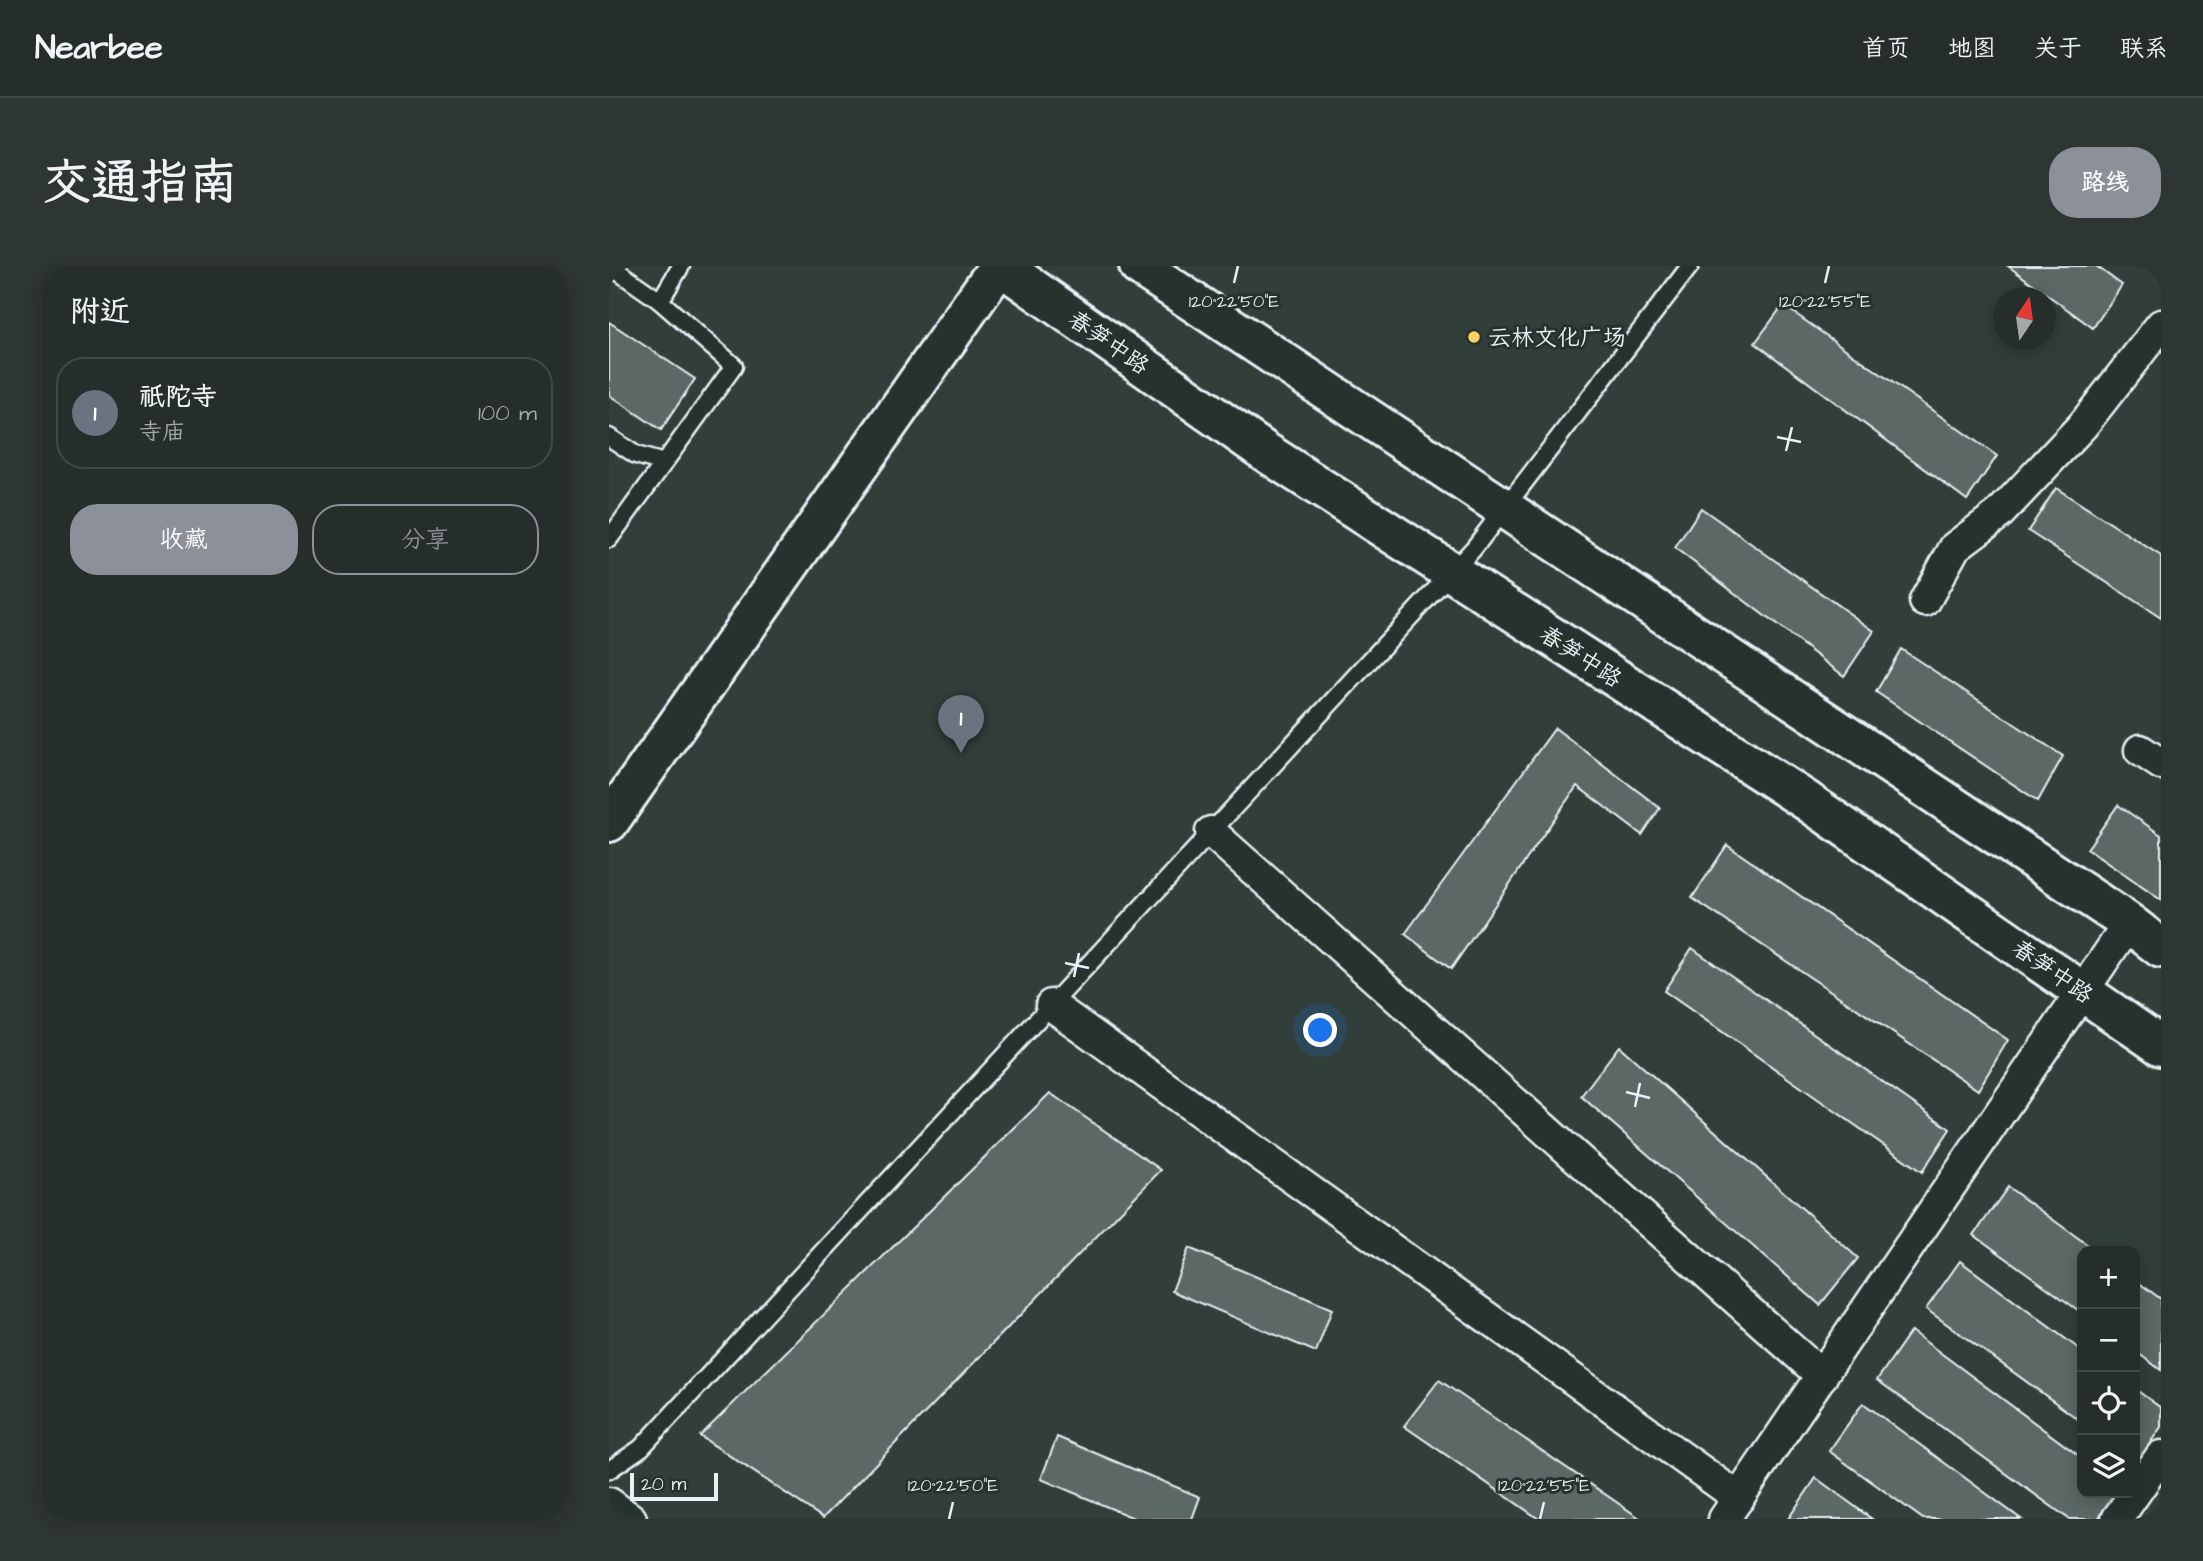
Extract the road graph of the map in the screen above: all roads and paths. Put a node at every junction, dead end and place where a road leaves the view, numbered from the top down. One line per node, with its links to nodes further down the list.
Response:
1 (610, 266): 6 (lane)
2 (681, 266): 6 (lane)
3 (1000, 266): 12 (main road, 春笋中路); 14 (main road)
4 (1139, 266): 10 (main road)
5 (1690, 266): 10 (lane)
6 (660, 301): 9 (lane)
7 (2161, 325): 13 (street)
8 (609, 437): 9 (lane)
9 (664, 463): 11 (lane)
10 (1505, 507): 12 (lane); 16 (main road)
11 (609, 539)
12 (1451, 574): 15 (lane); 18 (main road, 春笋中路)
13 (1925, 601)
14 (609, 822)
15 (1211, 832): 19 (lane); 21 (street)
16 (2129, 923): 17 (main road); 18 (street)
17 (2161, 948)
18 (2084, 992): 20 (main road, 春笋中路); 21 (street)
19 (1051, 1006): 23 (lane); 25 (street)
20 (2161, 1046)
21 (1822, 1376): 25 (street)
22 (2161, 1456): 27 (street)
23 (609, 1470)
24 (609, 1503): 26 (street)
25 (1732, 1508)
26 (631, 1519)
27 (2117, 1519)

